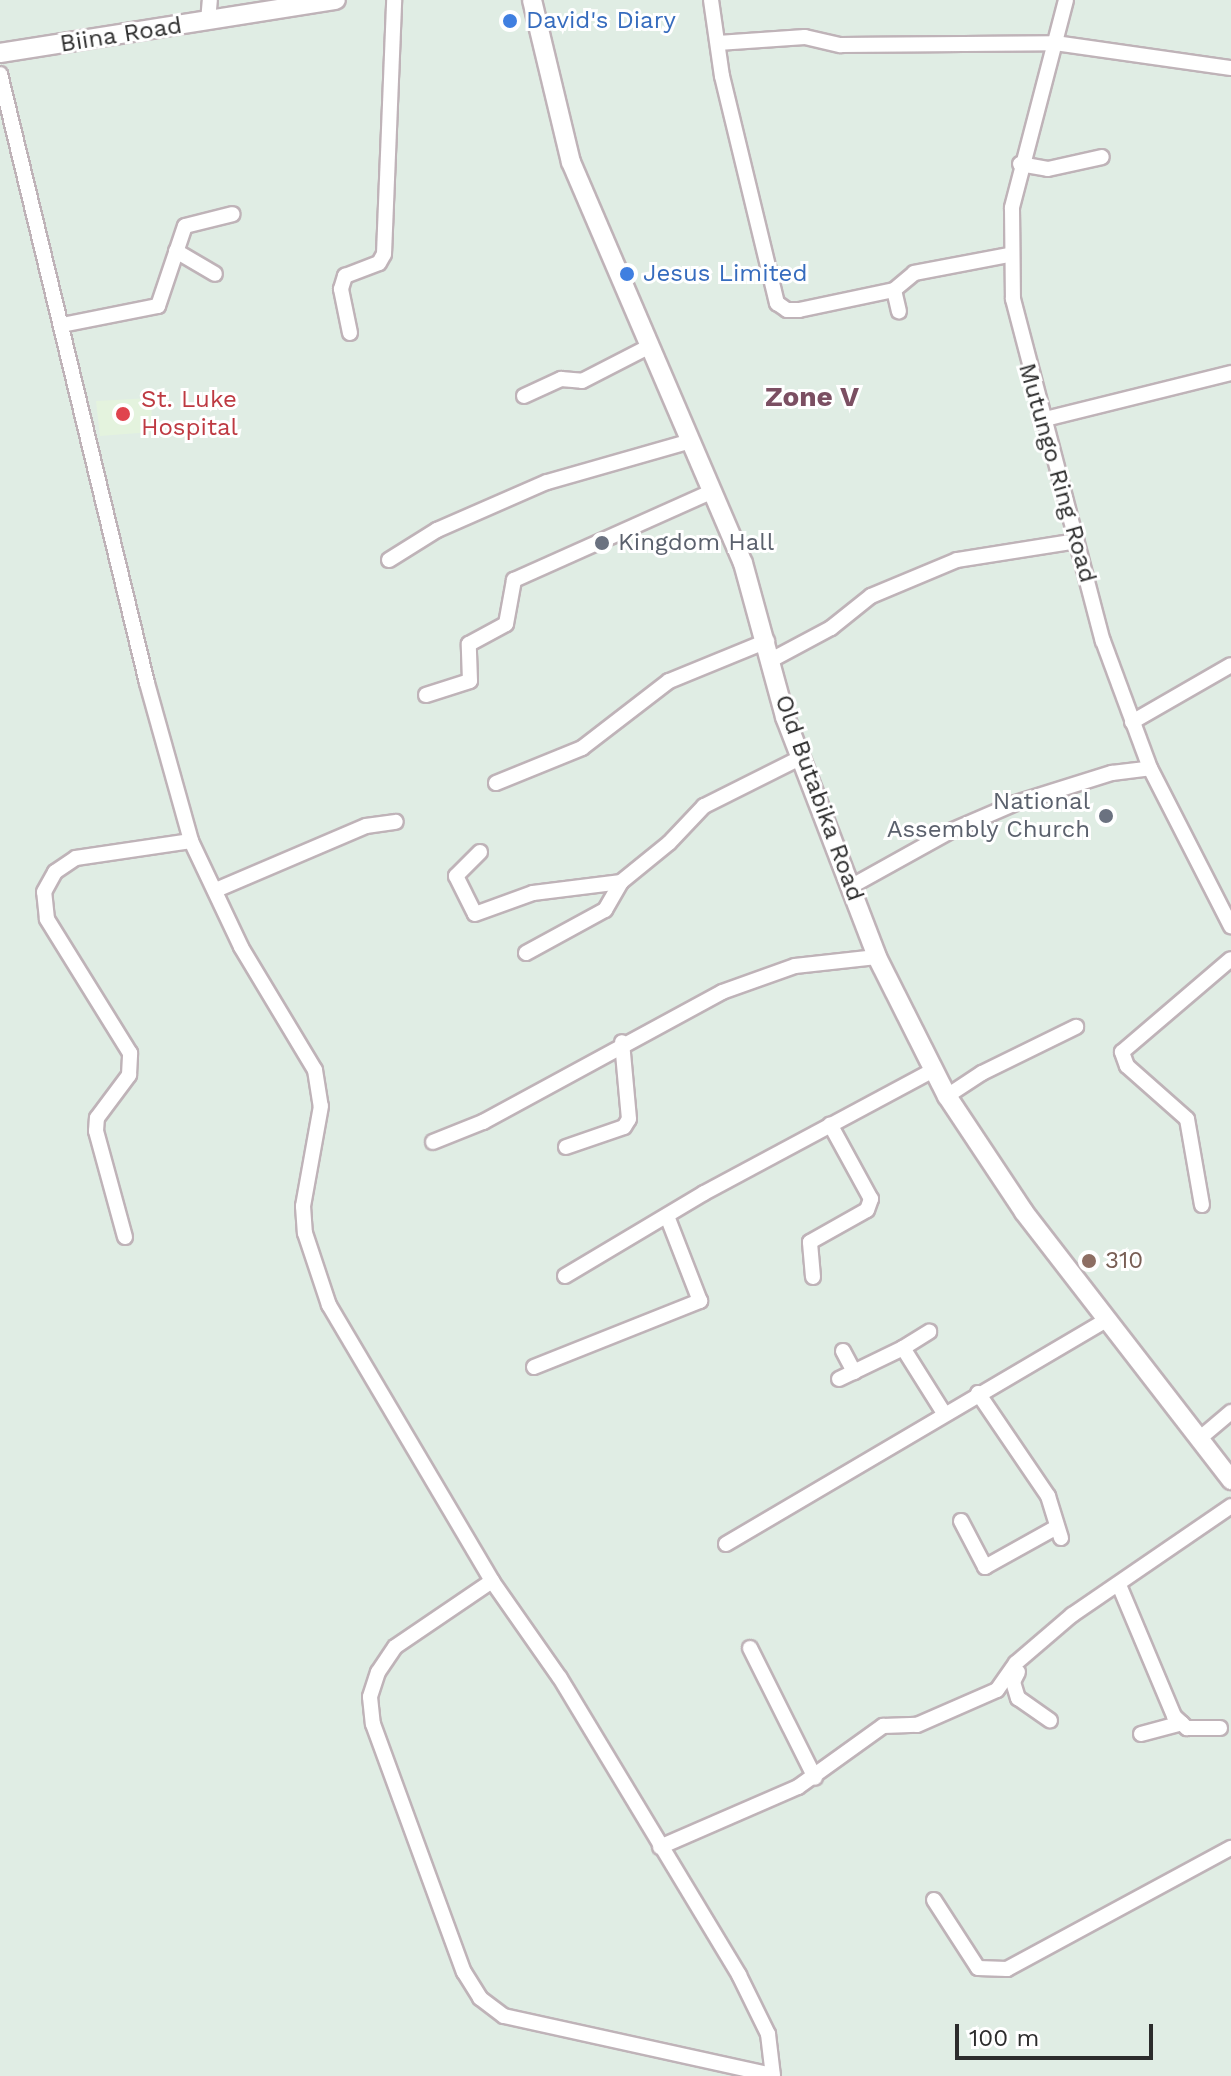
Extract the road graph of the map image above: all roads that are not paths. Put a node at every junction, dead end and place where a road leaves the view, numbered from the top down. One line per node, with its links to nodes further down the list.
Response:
1 (210, 0): 7 (street)
2 (336, 0): 7 (main road, Biina Road)
3 (394, 0): 22 (street)
4 (532, 0): 23 (main road, Old Butabika Road)
5 (711, 0): 8 (street)
6 (1066, 0): 9 (street, Mutungo Ring Road)
7 (208, 21): 10 (main road, Biina Road)
8 (718, 43): 9 (street); 19 (street)
9 (1055, 43): 11 (street); 14 (street, Mutungo Ring Road)
10 (0, 53)
11 (1231, 68)
12 (0, 74): 21 (street)
13 (1102, 157): 14 (street)
14 (1020, 164): 17 (street, Mutungo Ring Road)
15 (233, 214): 16 (street)
16 (176, 251): 18 (street); 21 (street)
17 (1009, 255): 19 (street); 26 (street, Mutungo Ring Road)
18 (215, 274)
19 (894, 290): 20 (street)
20 (899, 311)
21 (62, 325): 39 (street)
22 (350, 333)
23 (650, 346): 25 (street); 27 (main road, Old Butabika Road)
24 (1231, 373): 26 (street)
25 (524, 396)
26 (1041, 420): 29 (street, Mutungo Ring Road)
27 (691, 441): 28 (main road, Old Butabika Road); 30 (street)
28 (713, 491): 31 (main road, Old Butabika Road); 33 (street)
29 (1077, 541): 31 (street); 34 (street, Mutungo Ring Road)
30 (389, 560)
31 (770, 650): 35 (main road, Old Butabika Road); 37 (street)
32 (1231, 665): 34 (street)
33 (426, 695)
34 (1132, 722): 36 (street, Mutungo Ring Road)
35 (800, 758): 41 (street); 42 (main road, Old Butabika Road)
36 (1150, 768): 42 (street); 44 (street, Mutungo Ring Road)
37 (496, 783)
38 (396, 822): 43 (street)
39 (191, 841): 43 (street); 57 (street)
40 (480, 852): 41 (street)
41 (621, 882): 45 (street)
42 (850, 887): 46 (main road, Old Butabika Road)
43 (216, 890): 75 (street)
44 (1231, 926)
45 (526, 953)
46 (877, 957): 49 (street); 50 (main road, Old Butabika Road)
47 (1231, 959): 55 (street)
48 (1076, 1027): 51 (street)
49 (622, 1042): 53 (street); 54 (street)
50 (933, 1070): 51 (main road, Old Butabika Road); 52 (street)
51 (947, 1096): 60 (main road, Old Butabika Road)
52 (830, 1124): 56 (street); 59 (street)
53 (433, 1142)
54 (566, 1147)
55 (1202, 1205)
56 (667, 1216): 58 (street); 64 (street)
57 (125, 1237)
58 (565, 1276)
59 (813, 1277)
60 (1105, 1321): 67 (street); 70 (main road, Old Butabika Road)
61 (929, 1332): 62 (street)
62 (903, 1348): 65 (street); 69 (street)
63 (843, 1351): 65 (street)
64 (534, 1367)
65 (854, 1372): 66 (street)
66 (839, 1379)
67 (978, 1393): 69 (street); 73 (street)
68 (1231, 1412): 70 (street)
69 (944, 1413): 74 (street)
70 (1199, 1439): 71 (main road, Old Butabika Road)
71 (1231, 1480)
72 (1231, 1506): 76 (street)
73 (961, 1521)
74 (726, 1544)
75 (492, 1581): 84 (street); 87 (street)
76 (1119, 1585): 78 (street); 80 (street)
77 (750, 1648): 83 (street)
78 (1024, 1656): 79 (street); 83 (street)
79 (1050, 1720)
80 (1182, 1723): 81 (street); 82 (street)
81 (1220, 1728)
82 (1141, 1734)
83 (815, 1778): 84 (street)
84 (660, 1847): 87 (street)
85 (1231, 1848): 86 (street)
86 (934, 1900)
87 (773, 2075)

